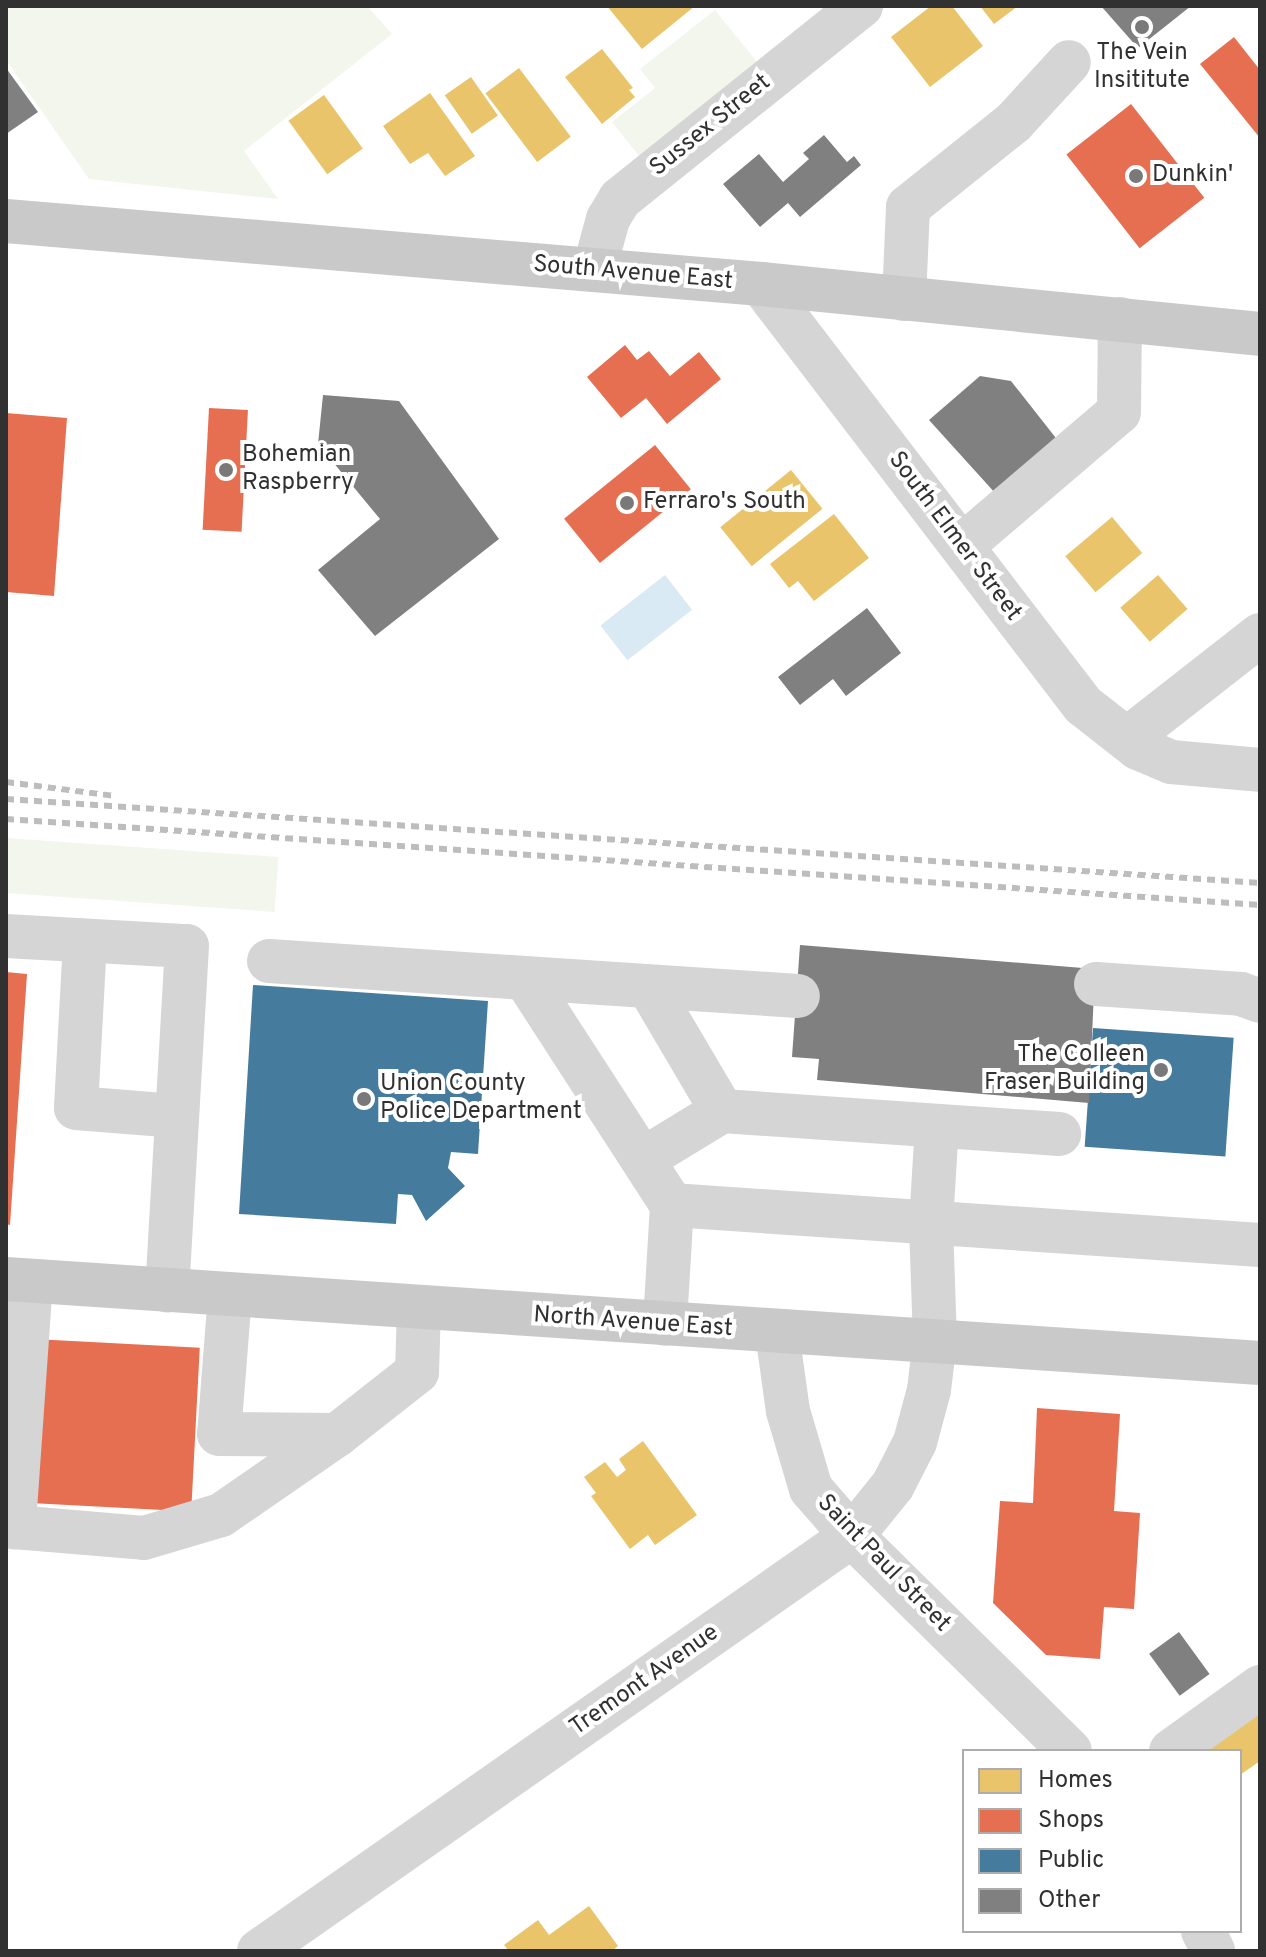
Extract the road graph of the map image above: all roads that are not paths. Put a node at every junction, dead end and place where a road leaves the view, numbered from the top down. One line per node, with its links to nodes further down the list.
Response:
1 (861, 6): 4 (street, Sussex Street)
2 (1069, 62): 6 (street)
3 (6, 221): 4 (main road, South Avenue East)
4 (594, 270): 5 (main road, South Avenue East)
5 (761, 284): 6 (main road, South Avenue East); 9 (street, South Elmer Street)
6 (904, 299): 7 (main road, South Avenue East)
7 (1120, 319): 8 (main road, South Avenue East); 9 (street)
8 (1260, 334)
9 (962, 546): 11 (street, South Elmer Street)
10 (1260, 635): 11 (street)
11 (1127, 739): 12 (street, South Elmer Street)
12 (1260, 770)
13 (6, 936): 14 (street)
14 (85, 941): 22 (street); 22 (street)
15 (269, 961): 16 (street)
16 (525, 978): 18 (street); 25 (street)
17 (1096, 984): 20 (street)
18 (649, 987): 19 (street); 21 (street)
19 (798, 996)
20 (1260, 1001)
21 (722, 1111): 23 (street); 25 (street)
22 (175, 1116): 30 (street)
23 (937, 1126): 24 (street); 27 (street, Tremont Avenue)
24 (1059, 1134)
25 (645, 1158): 26 (street)
26 (672, 1205): 27 (street); 33 (street)
27 (931, 1223): 28 (street); 35 (street, Tremont Avenue)
28 (1260, 1245)
29 (19, 1280): 30 (main road, North Avenue East); 37 (street)
30 (167, 1290): 31 (main road, North Avenue East)
31 (230, 1295): 32 (main road, North Avenue East); 37 (street)
32 (419, 1309): 33 (main road, North Avenue East); 37 (street)
33 (665, 1324): 34 (main road, North Avenue East)
34 (777, 1332): 35 (main road, North Avenue East); 38 (street, Saint Paul Street)
35 (935, 1340): 36 (main road, North Avenue East); 38 (street, Tremont Avenue)
36 (1260, 1363)
37 (337, 1435)
38 (852, 1536): 40 (street, Saint Paul Street); 43 (street, Tremont Avenue)
39 (1260, 1687): 41 (street)
40 (1068, 1749)
41 (1174, 1749)
42 (1204, 1933): 44 (street)
43 (259, 1951)
44 (1213, 1951)

